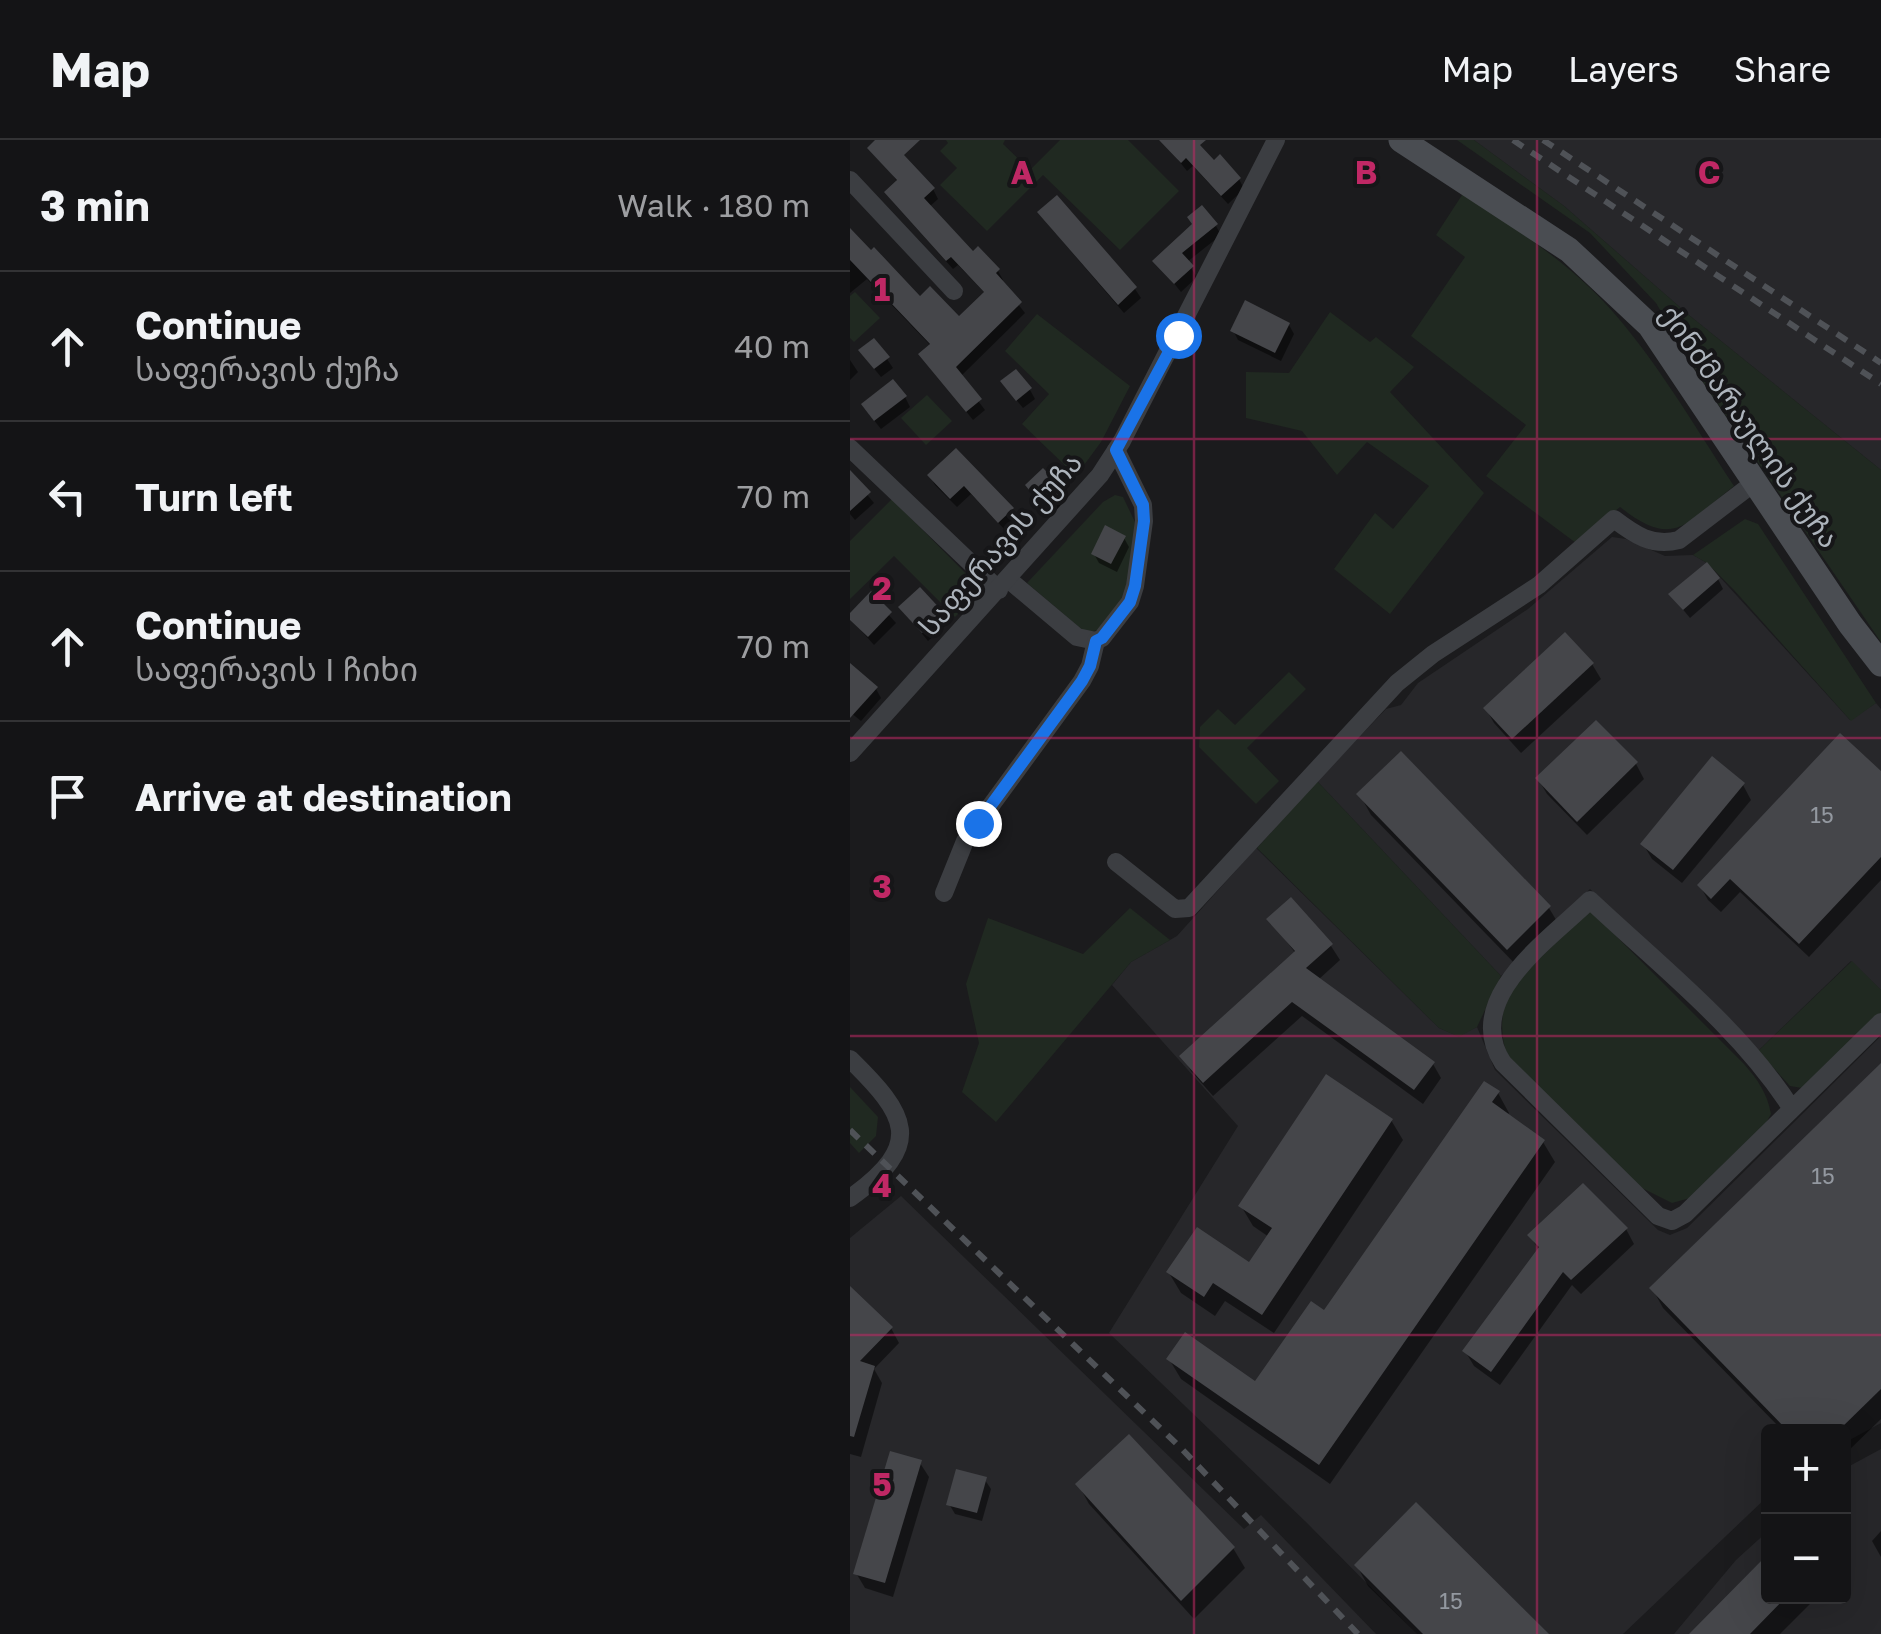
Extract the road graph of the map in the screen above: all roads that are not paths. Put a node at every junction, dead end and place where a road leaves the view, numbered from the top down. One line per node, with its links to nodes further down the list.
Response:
1 (1276, 140): 6 (street, საფერავის ქუჩა)
2 (1401, 140): 7 (main road, ქინძმარაულის ქუჩა)
3 (850, 180): 4 (street)
4 (954, 291)
5 (850, 448): 8 (street)
6 (1116, 450): 8 (street, საფერავის ქუჩა); 9 (street)
7 (1755, 482): 10 (main road, ქინძმარაულის ქუჩა); 12 (street)
8 (1003, 585): 9 (street); 11 (street, საფერავის ქუჩა)
9 (1096, 641): 13 (street)
10 (1881, 664)
11 (850, 753)
12 (1116, 862)
13 (944, 893)
14 (1881, 1022): 16 (street)
15 (850, 1059): 17 (street)
16 (1792, 1110): 16 (street)
17 (850, 1198)

